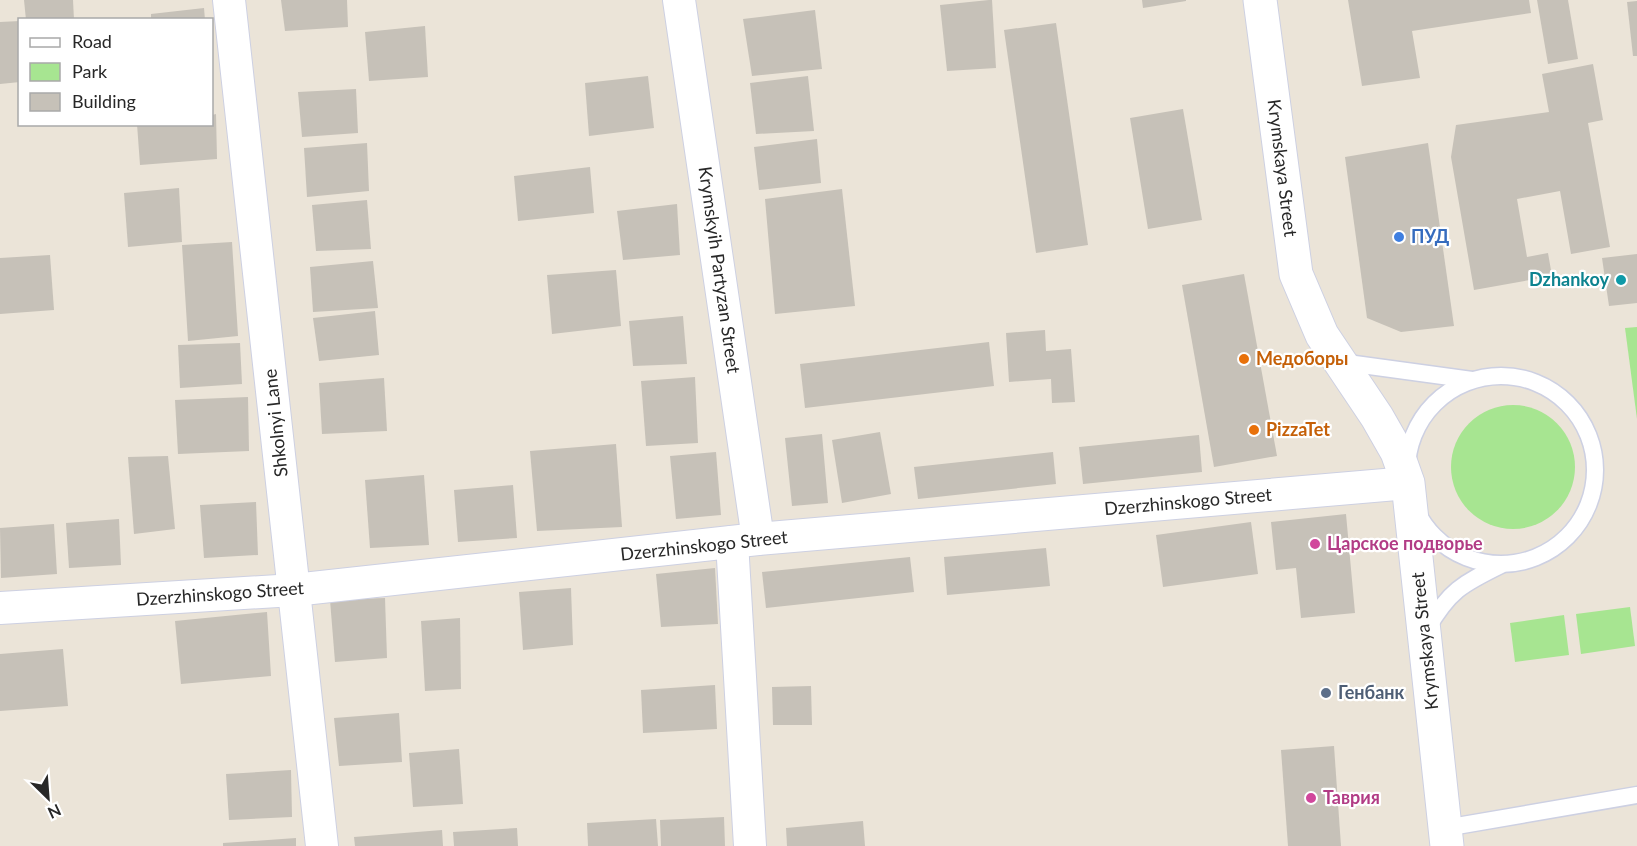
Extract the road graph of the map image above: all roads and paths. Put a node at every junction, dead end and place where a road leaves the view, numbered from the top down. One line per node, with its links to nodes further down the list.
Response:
1 (229, 0): 9 (street, Shkolnyi Lane)
2 (679, 0): 7 (street, Krymskyih Partyzan Street)
3 (1260, 0): 4 (main road, Krymskaya Street)
4 (1340, 362): 5 (lane); 6 (main road, Krymskaya Street)
5 (1473, 380): 6 (lane); 8 (lane)
6 (1408, 483): 7 (street, Dzerzhinskogo Street); 8 (lane); 11 (main road, Krymskaya Street)
7 (745, 541): 9 (street, Dzerzhinskogo Street); 15 (street, Krymskyih Partyzan Street)
8 (1503, 564): 11 (lane)
9 (294, 590): 10 (street, Dzerzhinskogo Street); 14 (street, Shkolnyi Lane)
10 (0, 608)
11 (1424, 634): 13 (main road, Krymskaya Street)
12 (1637, 795): 13 (lane)
13 (1446, 837)
14 (322, 846)
15 (750, 846)

